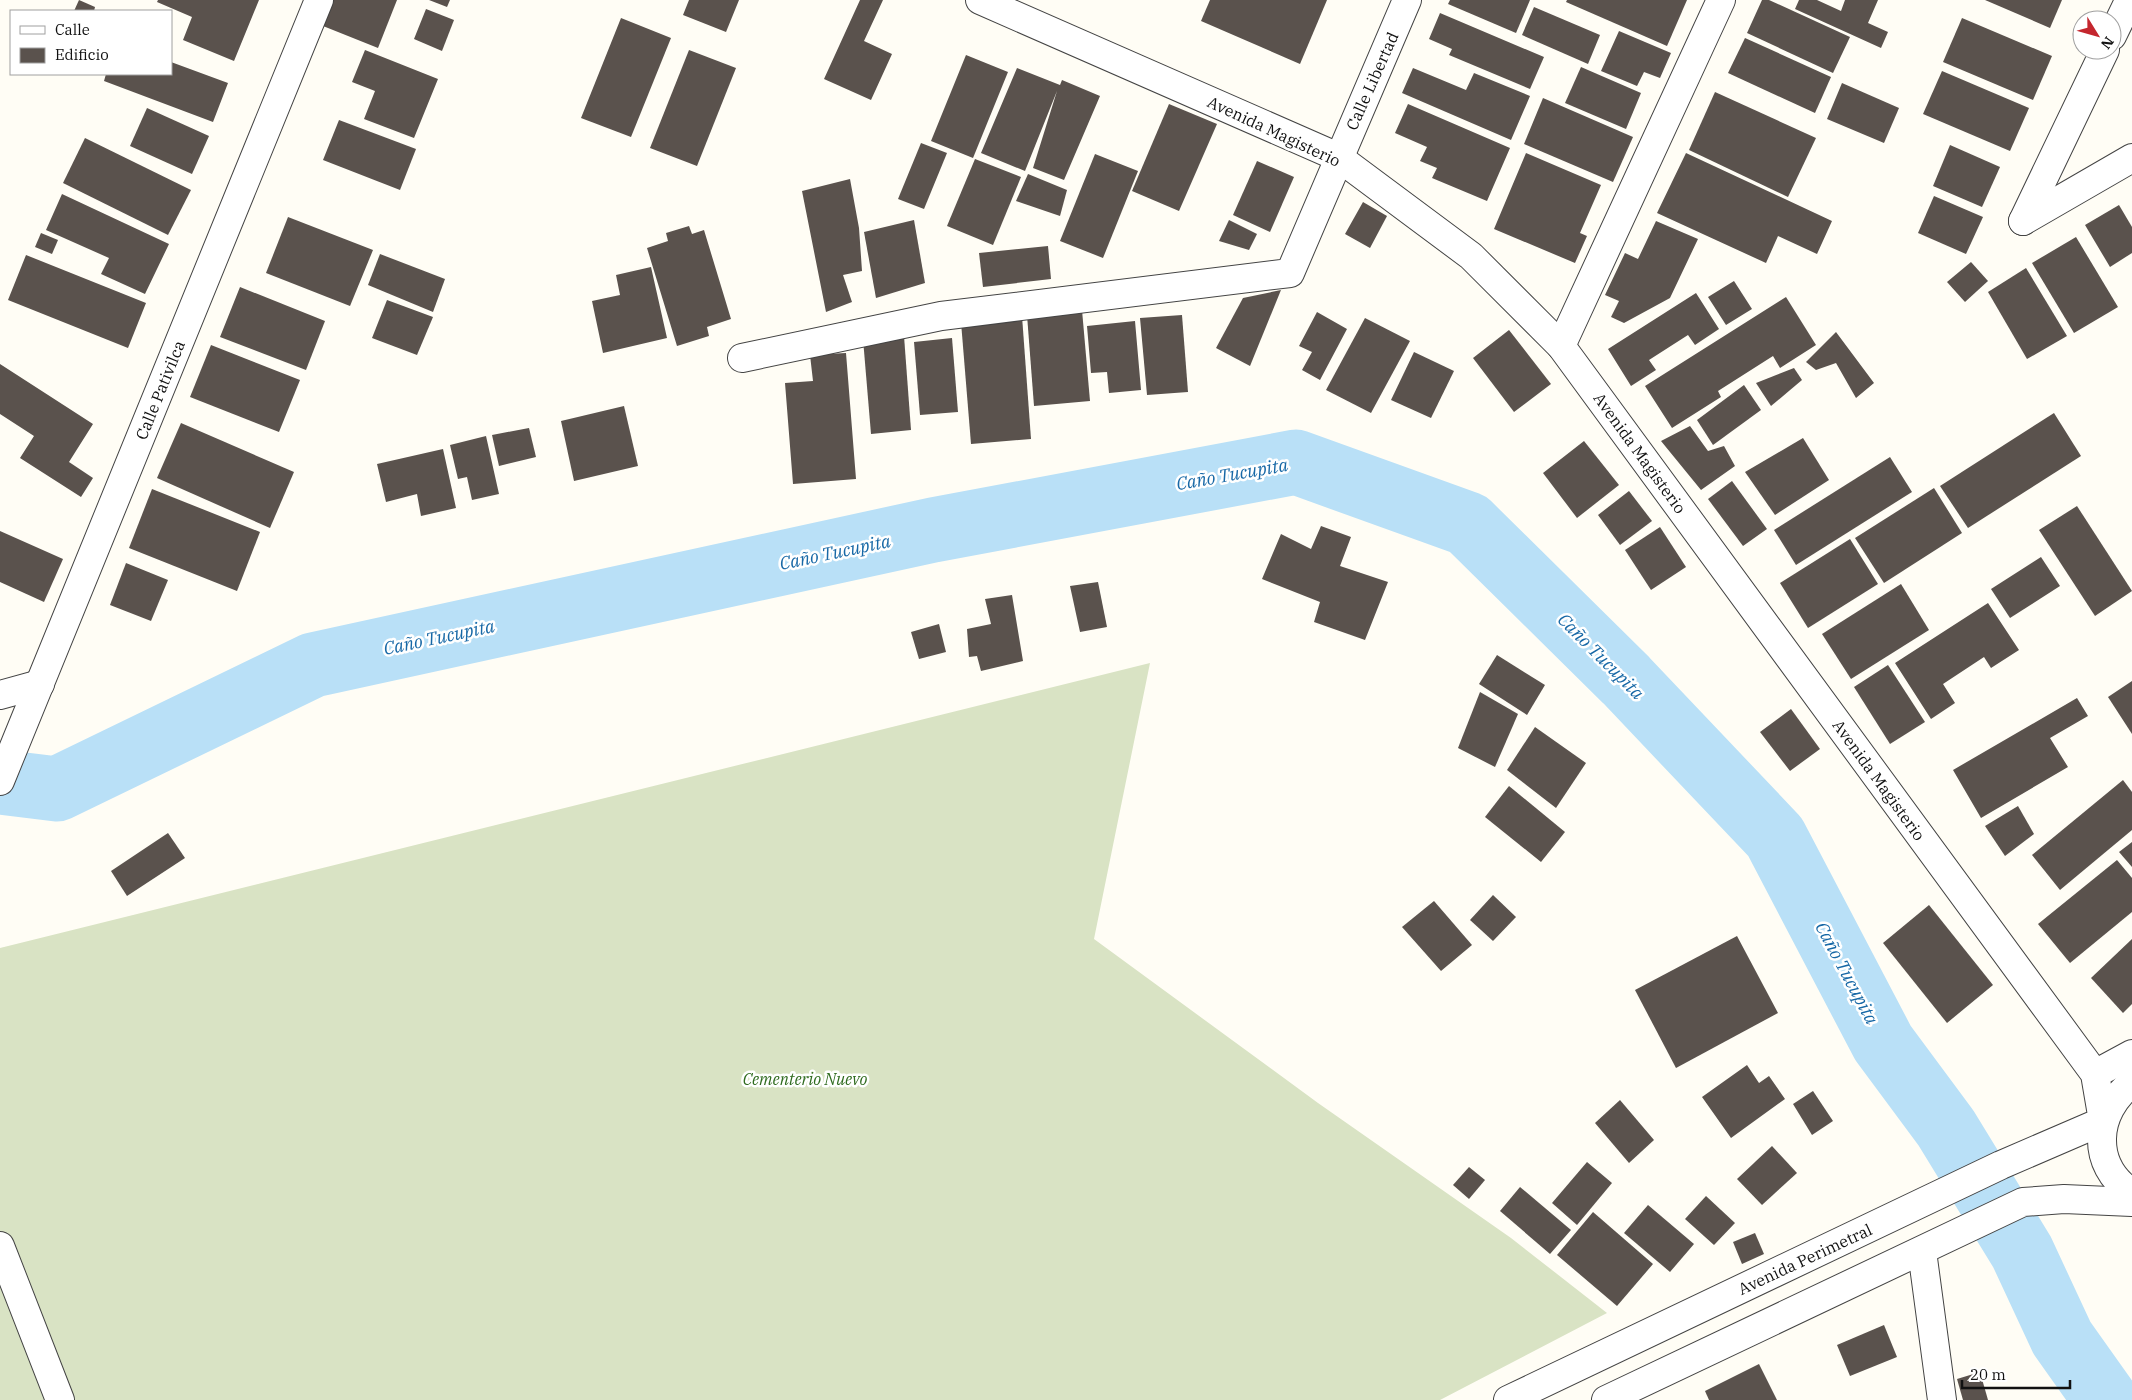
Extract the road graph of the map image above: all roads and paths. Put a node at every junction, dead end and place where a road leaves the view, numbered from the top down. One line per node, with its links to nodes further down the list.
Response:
1 (320, 0): 12 (street, Calle Pativilca)
2 (980, 0): 8 (street, Avenida Magisterio)
3 (1407, 0): 8 (street, Calle Libertad)
4 (1721, 0): 10 (street)
5 (2132, 8): 6 (street)
6 (2122, 15)
7 (2100, 60): 9 (street)
8 (1338, 157): 10 (street, Avenida Magisterio); 11 (street, Calle Libertad)
9 (2132, 158)
10 (1561, 346): 16 (street, Avenida Magisterio)
11 (742, 358)
12 (40, 684): 13 (street); 14 (street, Calle Pativilca)
13 (0, 695)
14 (0, 781)
15 (2132, 1054): 16 (street)
16 (2095, 1074): 18 (street, Avenida Magisterio)
17 (2132, 1083): 18 (street)
18 (2104, 1121): 19 (street); 24 (street, Avenida Perimetral)
19 (2132, 1193)
20 (2132, 1202): 22 (street)
21 (0, 1246): 23 (street)
22 (1922, 1251): 25 (street); 26 (street)
23 (60, 1400)
24 (1508, 1400)
25 (1606, 1400)
26 (1942, 1400)

